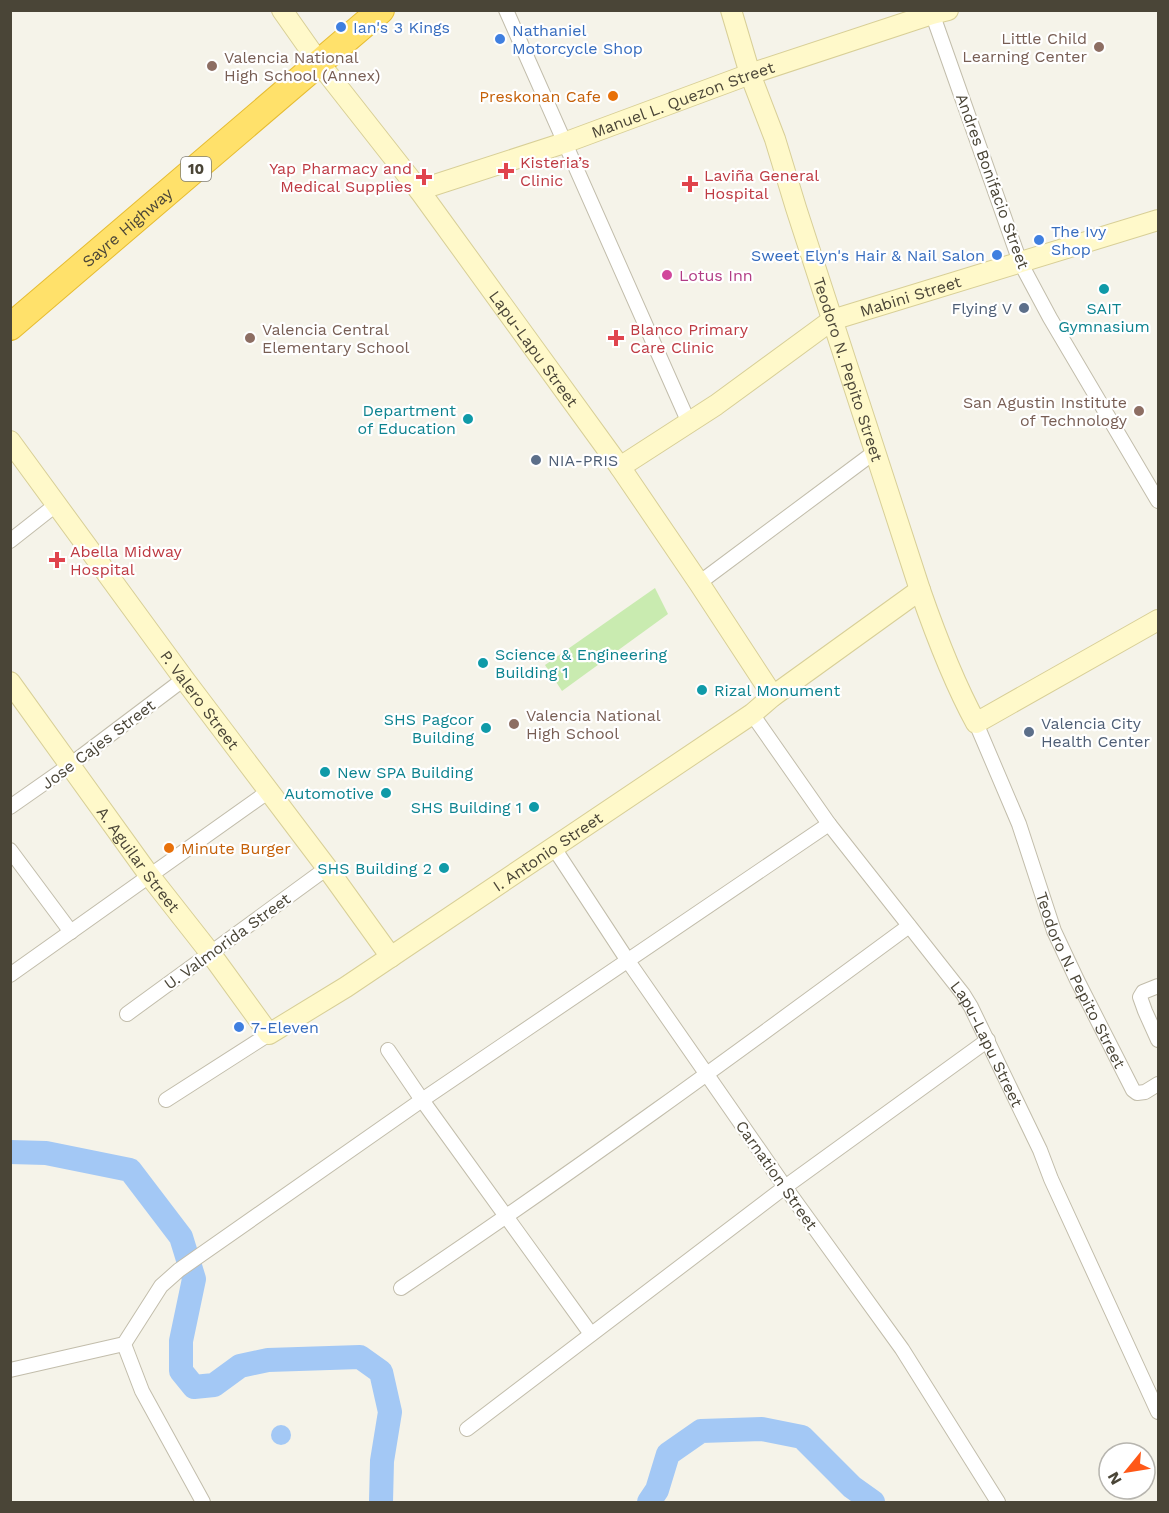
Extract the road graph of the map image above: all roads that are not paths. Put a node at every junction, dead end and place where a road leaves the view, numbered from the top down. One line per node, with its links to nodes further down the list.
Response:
1 (282, 10): 6 (street, Lapu-Lapu Street)
2 (381, 10): 6 (highway, Sayre Highway / 10)
3 (506, 10): 8 (street)
4 (731, 10): 7 (street, Teodoro N. Pepito Street)
5 (937, 12): 7 (street, Manuel L. Quezon Street); 11 (street, Andres Bonifacio Street)
6 (320, 64): 9 (street, Lapu-Lapu Street); 13 (highway, Sayre Highway / 10)
7 (750, 74): 8 (street, Manuel L. Quezon Street); 12 (street, Teodoro N. Pepito Street)
8 (564, 143): 9 (street, Manuel L. Quezon Street); 14 (street)
9 (419, 190): 17 (street, Lapu-Lapu Street)
10 (1158, 220): 11 (street, Mabini Street)
11 (1020, 262): 12 (street, Mabini Street); 18 (street, Andres Bonifacio Street)
12 (832, 321): 14 (street, Mabini Street); 16 (street, Teodoro N. Pepito Street)
13 (10, 327)
14 (689, 423): 17 (street, Mabini Street)
15 (10, 441): 19 (street, P. Valero Street)
16 (876, 451): 21 (street); 22 (street, Teodoro N. Pepito Street)
17 (620, 467): 21 (street, Lapu-Lapu Street)
18 (1158, 501)
19 (57, 504): 20 (street); 24 (street, P. Valero Street)
20 (10, 541)
21 (699, 583): 26 (street, Lapu-Lapu Street)
22 (920, 590): 26 (street, I. Antonio Street); 28 (street, Teodoro N. Pepito Street)
23 (1158, 620): 28 (street)
24 (184, 679): 29 (street, Jose Cajes Street); 30 (street, P. Valero Street)
25 (10, 682): 29 (street, A. Aguilar Street)
26 (773, 696): 27 (street, I. Antonio Street)
27 (752, 714): 32 (street, Lapu-Lapu Street); 33 (street, I. Antonio Street)
28 (976, 723): 50 (street, Teodoro N. Pepito Street)
29 (70, 765): 31 (street, Jose Cajes Street); 36 (street, A. Aguilar Street)
30 (269, 791): 35 (street, P. Valero Street); 36 (street)
31 (10, 807)
32 (830, 824): 37 (street, Lapu-Lapu Street); 41 (street)
33 (554, 848): 40 (street, I. Antonio Street); 41 (street, Carnation Street)
34 (10, 850): 38 (street)
35 (327, 868): 39 (street, U. Valmorida Street); 40 (street, P. Valero Street)
36 (149, 875): 38 (street); 39 (street, A. Aguilar Street)
37 (909, 926): 46 (street, Lapu-Lapu Street); 49 (street)
38 (71, 932): 42 (street)
39 (211, 954): 44 (street, U. Valmorida Street); 45 (street, A. Aguilar Street)
40 (391, 957): 45 (street, I. Antonio Street)
41 (628, 961): 49 (street, Carnation Street); 52 (street)
42 (10, 975)
43 (1158, 986): 47 (street)
44 (128, 1014)
45 (269, 1034): 51 (street, I. Antonio Street)
46 (988, 1040): 53 (street); 59 (street, Lapu-Lapu Street)
47 (1158, 1040)
48 (388, 1050): 52 (street)
49 (707, 1075): 53 (street, Carnation Street); 54 (street)
50 (1158, 1084)
51 (166, 1100)
52 (422, 1100): 54 (street); 57 (street)
53 (785, 1187): 56 (street); 62 (street, Carnation Street)
54 (506, 1217): 55 (street); 56 (street)
55 (401, 1288)
56 (591, 1334): 60 (street)
57 (124, 1344): 58 (street); 61 (street)
58 (10, 1370)
59 (1158, 1412)
60 (467, 1429)
61 (202, 1503)
62 (998, 1503)

